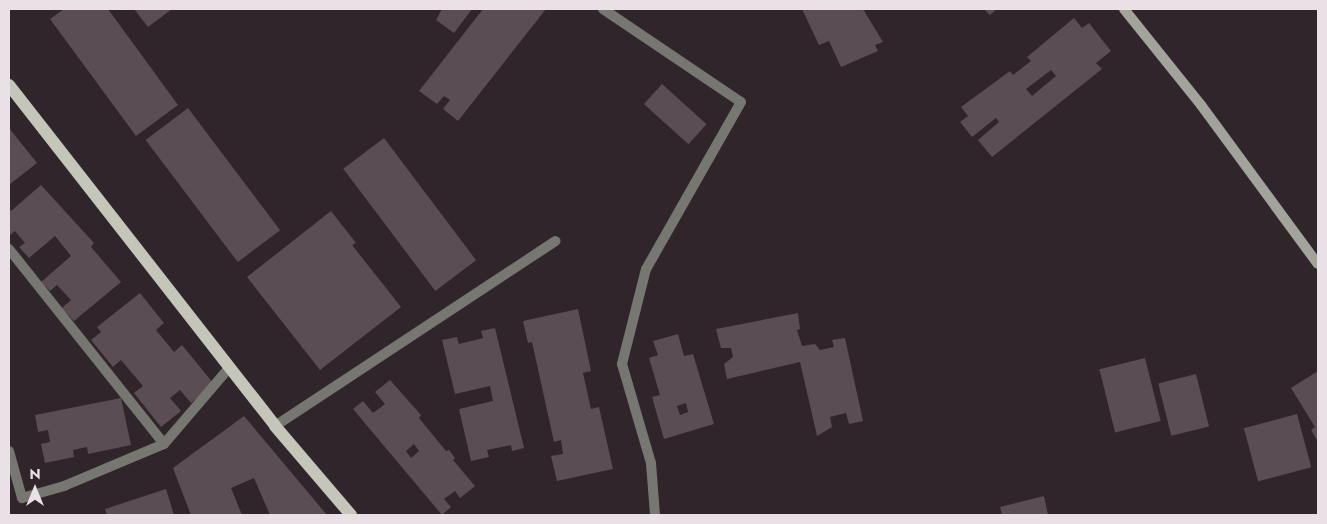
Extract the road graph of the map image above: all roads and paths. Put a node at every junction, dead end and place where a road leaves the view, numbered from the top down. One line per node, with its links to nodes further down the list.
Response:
1 (603, 9): 12 (street)
2 (1124, 9): 6 (street)
3 (9, 85): 7 (main road)
4 (556, 240): 8 (street)
5 (9, 249): 9 (street)
6 (1318, 264)
7 (229, 368): 8 (main road); 9 (street)
8 (275, 426): 11 (main road)
9 (164, 444): 10 (street)
10 (9, 451)
11 (351, 515)
12 (655, 515)

